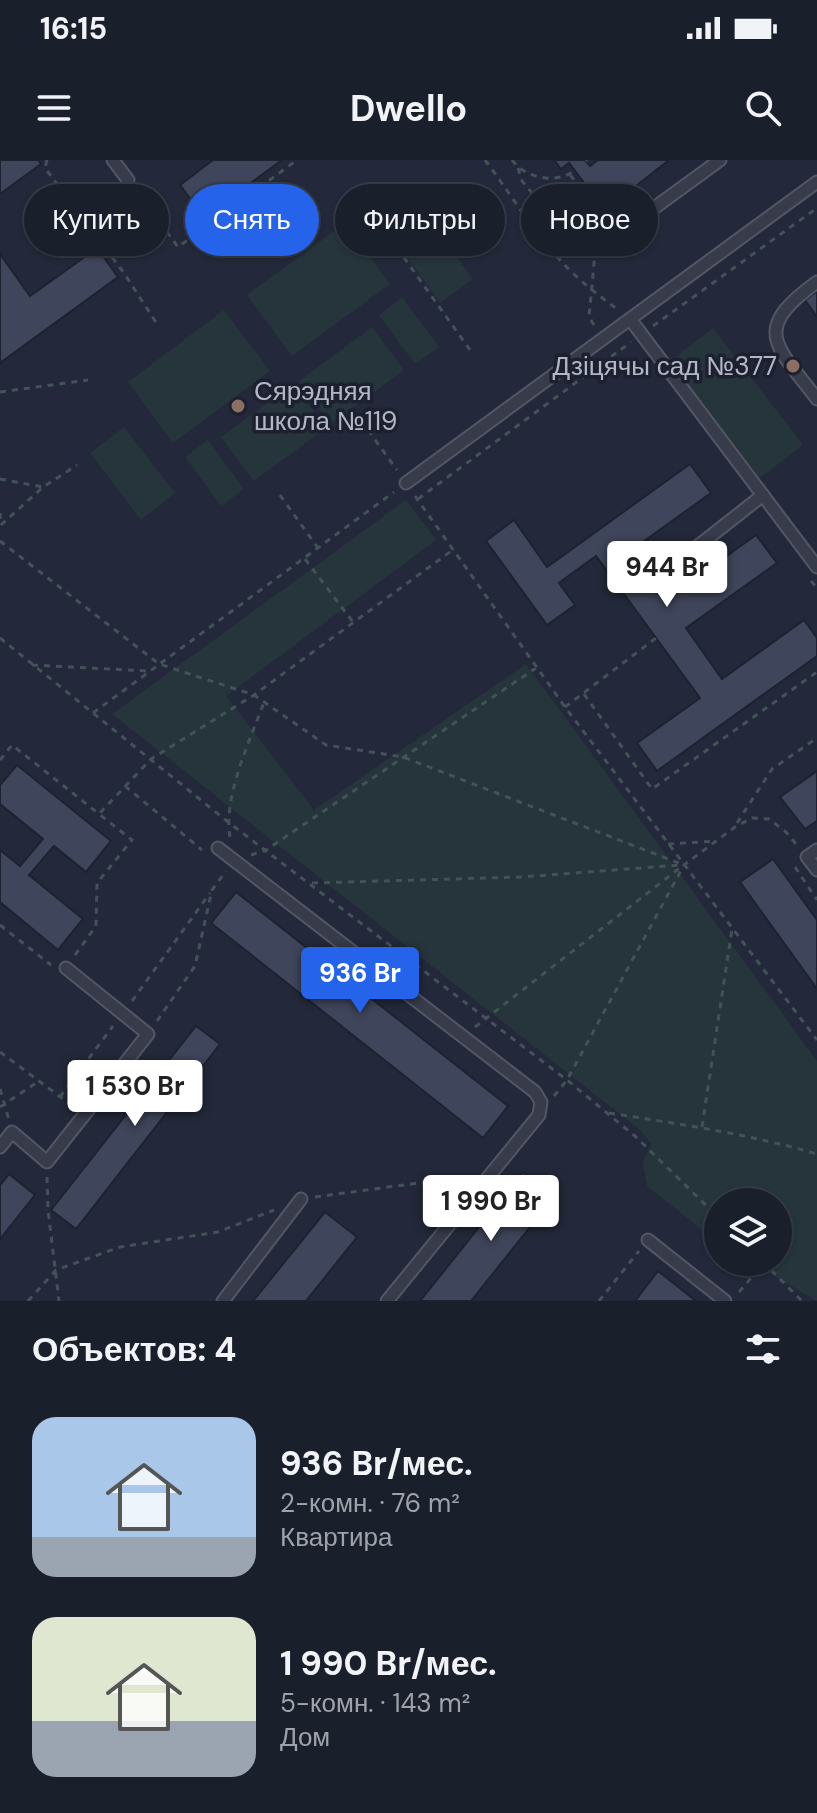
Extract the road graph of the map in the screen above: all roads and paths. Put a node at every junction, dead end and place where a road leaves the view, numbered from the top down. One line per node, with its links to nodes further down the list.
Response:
1 (47, 160): 21 (path)
2 (113, 160): 10 (lane)
3 (297, 160): 10 (path)
4 (485, 160): 19 (path)
5 (512, 160): 7 (path)
6 (720, 160): 14 (lane)
7 (518, 168): 9 (path); 12 (path)
8 (575, 170): 9 (path)
9 (570, 175): 13 (path)
10 (128, 180)
11 (817, 182): 20 (lane)
12 (525, 184)
13 (577, 184)
14 (658, 205)
15 (817, 208): 22 (path)
16 (403, 256): 24 (path)
17 (595, 256): 19 (path)
18 (817, 282): 28 (lane)
19 (593, 292): 20 (path); 23 (path)
20 (630, 319): 22 (lane); 23 (lane)
21 (159, 327)
22 (643, 333): 25 (path); 35 (lane)
23 (603, 339): 25 (path); 32 (lane)
24 (470, 350)
25 (614, 354): 36 (path)
26 (88, 380): 27 (path)
27 (0, 392)
28 (817, 399)
29 (368, 430): 32 (path)
30 (77, 465): 33 (path)
31 (0, 479): 33 (path)
32 (406, 483): 36 (path); 40 (path)
33 (43, 487): 38 (path)
34 (280, 495): 40 (path)
35 (763, 495): 43 (lane); 44 (lane)
36 (418, 499): 41 (path)
37 (0, 513): 38 (path)
38 (1, 526)
39 (0, 541): 48 (path)
40 (318, 548): 42 (path)
41 (454, 549): 45 (path); 50 (path)
42 (304, 558): 45 (path); 48 (path)
43 (817, 567)
44 (670, 568)
45 (353, 622): 54 (path)
46 (0, 638): 49 (path)
47 (656, 638): 53 (path)
48 (159, 664): 51 (path); 54 (path)
49 (32, 665): 51 (path); 57 (path)
50 (537, 667): 56 (path); 59 (path)
51 (150, 671): 57 (path)
52 (817, 672): 53 (path)
53 (584, 694): 56 (path)
54 (254, 695): 55 (path); 60 (path)
55 (264, 702): 59 (path); 64 (path)
56 (565, 707): 67 (path)
57 (93, 713): 60 (path)
58 (817, 738): 65 (path)
59 (403, 757): 69 (path); 73 (path)
60 (151, 759): 62 (path); 64 (path)
61 (0, 760): 63 (path)
62 (125, 786): 63 (path); 70 (path)
63 (99, 814): 79 (path)
64 (228, 822): 69 (path); 72 (path)
65 (735, 827): 66 (path); 71 (path)
66 (716, 841): 67 (path); 73 (path)
67 (668, 844): 73 (path)
68 (218, 848): 72 (lane)
69 (266, 850): 75 (path)
70 (204, 851)
71 (812, 854): 74 (lane)
72 (230, 865): 76 (path); 83 (lane)
73 (684, 865): 75 (path); 78 (path); 81 (path); 86 (path)
74 (817, 870)
75 (310, 883): 81 (path)
76 (212, 890): 80 (path); 82 (path)
77 (0, 925): 79 (path)
78 (732, 928): 84 (path); 94 (path)
79 (66, 968): 80 (lane)
80 (123, 1014): 82 (lane); 89 (path)
81 (486, 1017): 83 (path); 86 (path)
82 (148, 1034): 92 (lane)
83 (463, 1037): 93 (lane)
84 (817, 1040)
85 (0, 1052): 87 (path)
86 (567, 1080): 91 (path); 93 (path)
87 (39, 1081): 89 (path); 90 (path)
88 (0, 1089): 90 (path)
89 (60, 1097): 92 (path)
90 (2, 1106): 95 (path)
91 (607, 1113): 94 (path); 101 (path)
92 (84, 1114): 98 (lane)
93 (539, 1115): 99 (lane)
94 (702, 1127): 97 (path)
95 (12, 1132): 96 (lane); 98 (lane)
96 (0, 1147)
97 (817, 1154)
98 (47, 1162): 104 (path)
99 (478, 1190): 100 (path); 111 (lane)
100 (301, 1199): 110 (lane)
101 (704, 1203)
102 (273, 1210): 104 (path)
103 (648, 1240): 112 (path); 113 (lane)
104 (56, 1270): 108 (path); 109 (path)
105 (752, 1276): 107 (path)
106 (778, 1276): 114 (path)
107 (738, 1293)
108 (28, 1301)
109 (59, 1301)
110 (223, 1301)
111 (387, 1301)
112 (599, 1301)
113 (725, 1301)
114 (802, 1301)

